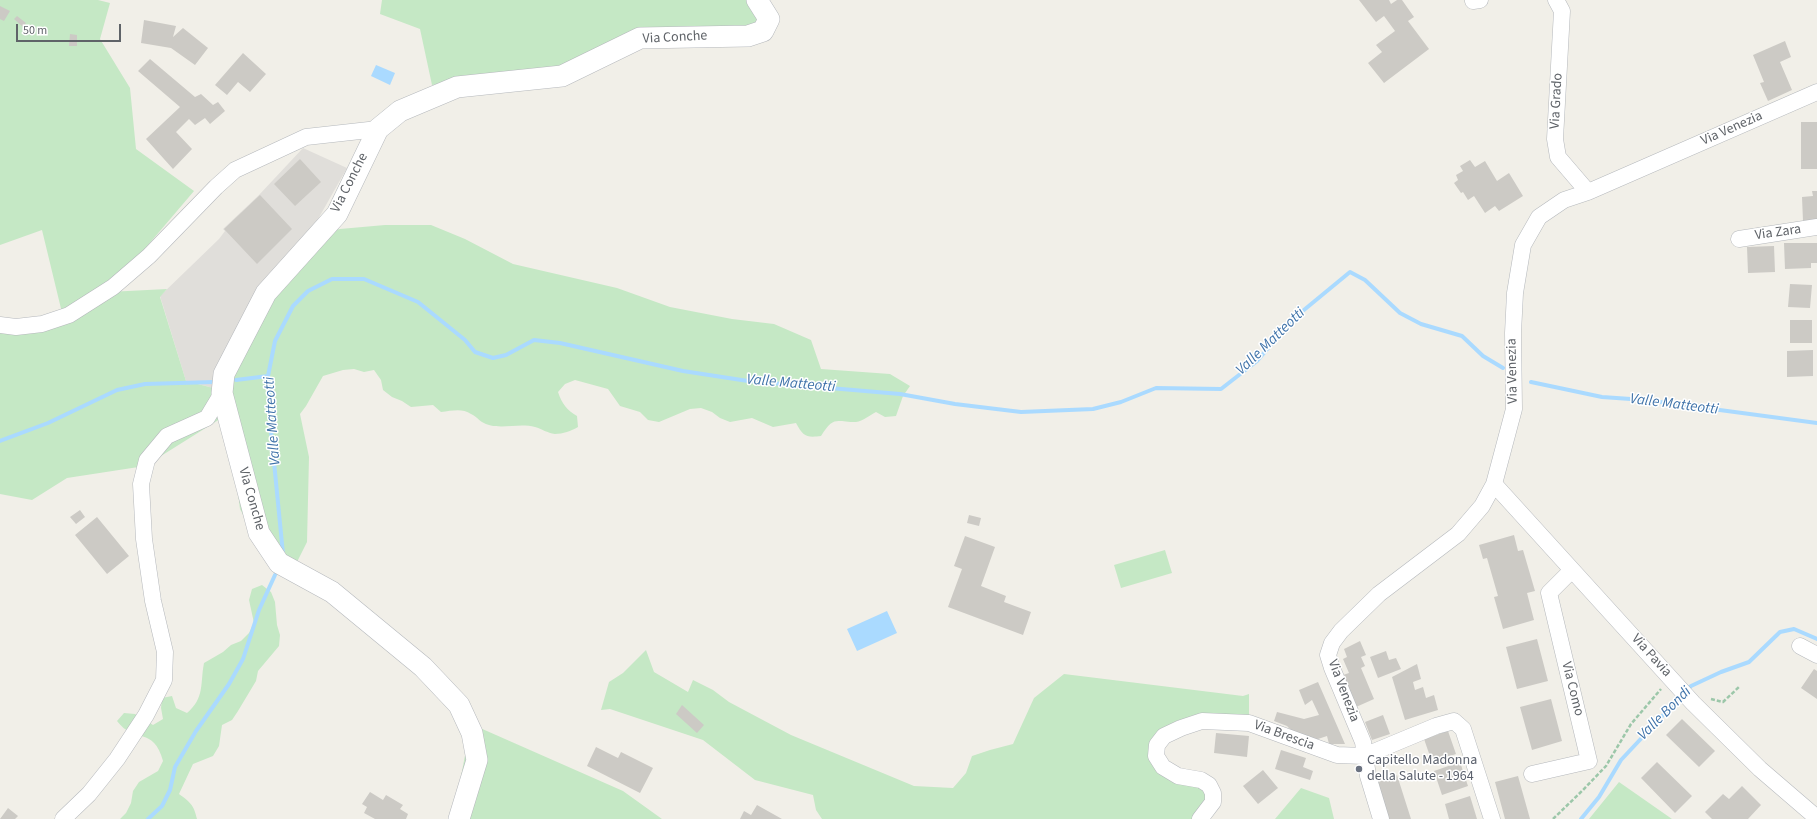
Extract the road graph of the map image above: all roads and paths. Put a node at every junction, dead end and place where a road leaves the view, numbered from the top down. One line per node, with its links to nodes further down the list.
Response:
1 (757, 0): 4 (street, Via Conche)
2 (1556, 0): 5 (street, Via Grado)
3 (1817, 92): 5 (street, Via Venezia)
4 (378, 128): 8 (street, Via Conche); 9 (street, Via Conche)
5 (1588, 192): 10 (street, Via Venezia)
6 (1817, 227): 7 (street, Via Zara)
7 (1739, 238)
8 (0, 325)
9 (222, 393): 20 (street); 21 (street, Via Conche)
10 (1494, 484): 11 (street, Via Pavia); 17 (street, Via Venezia)
11 (1572, 570): 14 (street, Via Pavia); 18 (street, Via Como)
12 (1800, 646): 13 (street)
13 (1817, 655)
14 (1675, 682): 16 (street, Via Pavia); 25 (path)
15 (1739, 687): 16 (path)
16 (1693, 703): 19 (street, Via Pavia)
17 (1364, 756): 22 (street, Via Brescia); 23 (street, Via Venezia); 24 (street)
18 (1532, 774)
19 (1817, 818)
20 (63, 819)
21 (459, 819)
22 (1200, 819)
23 (1381, 819)
24 (1492, 819)
25 (1553, 819)

